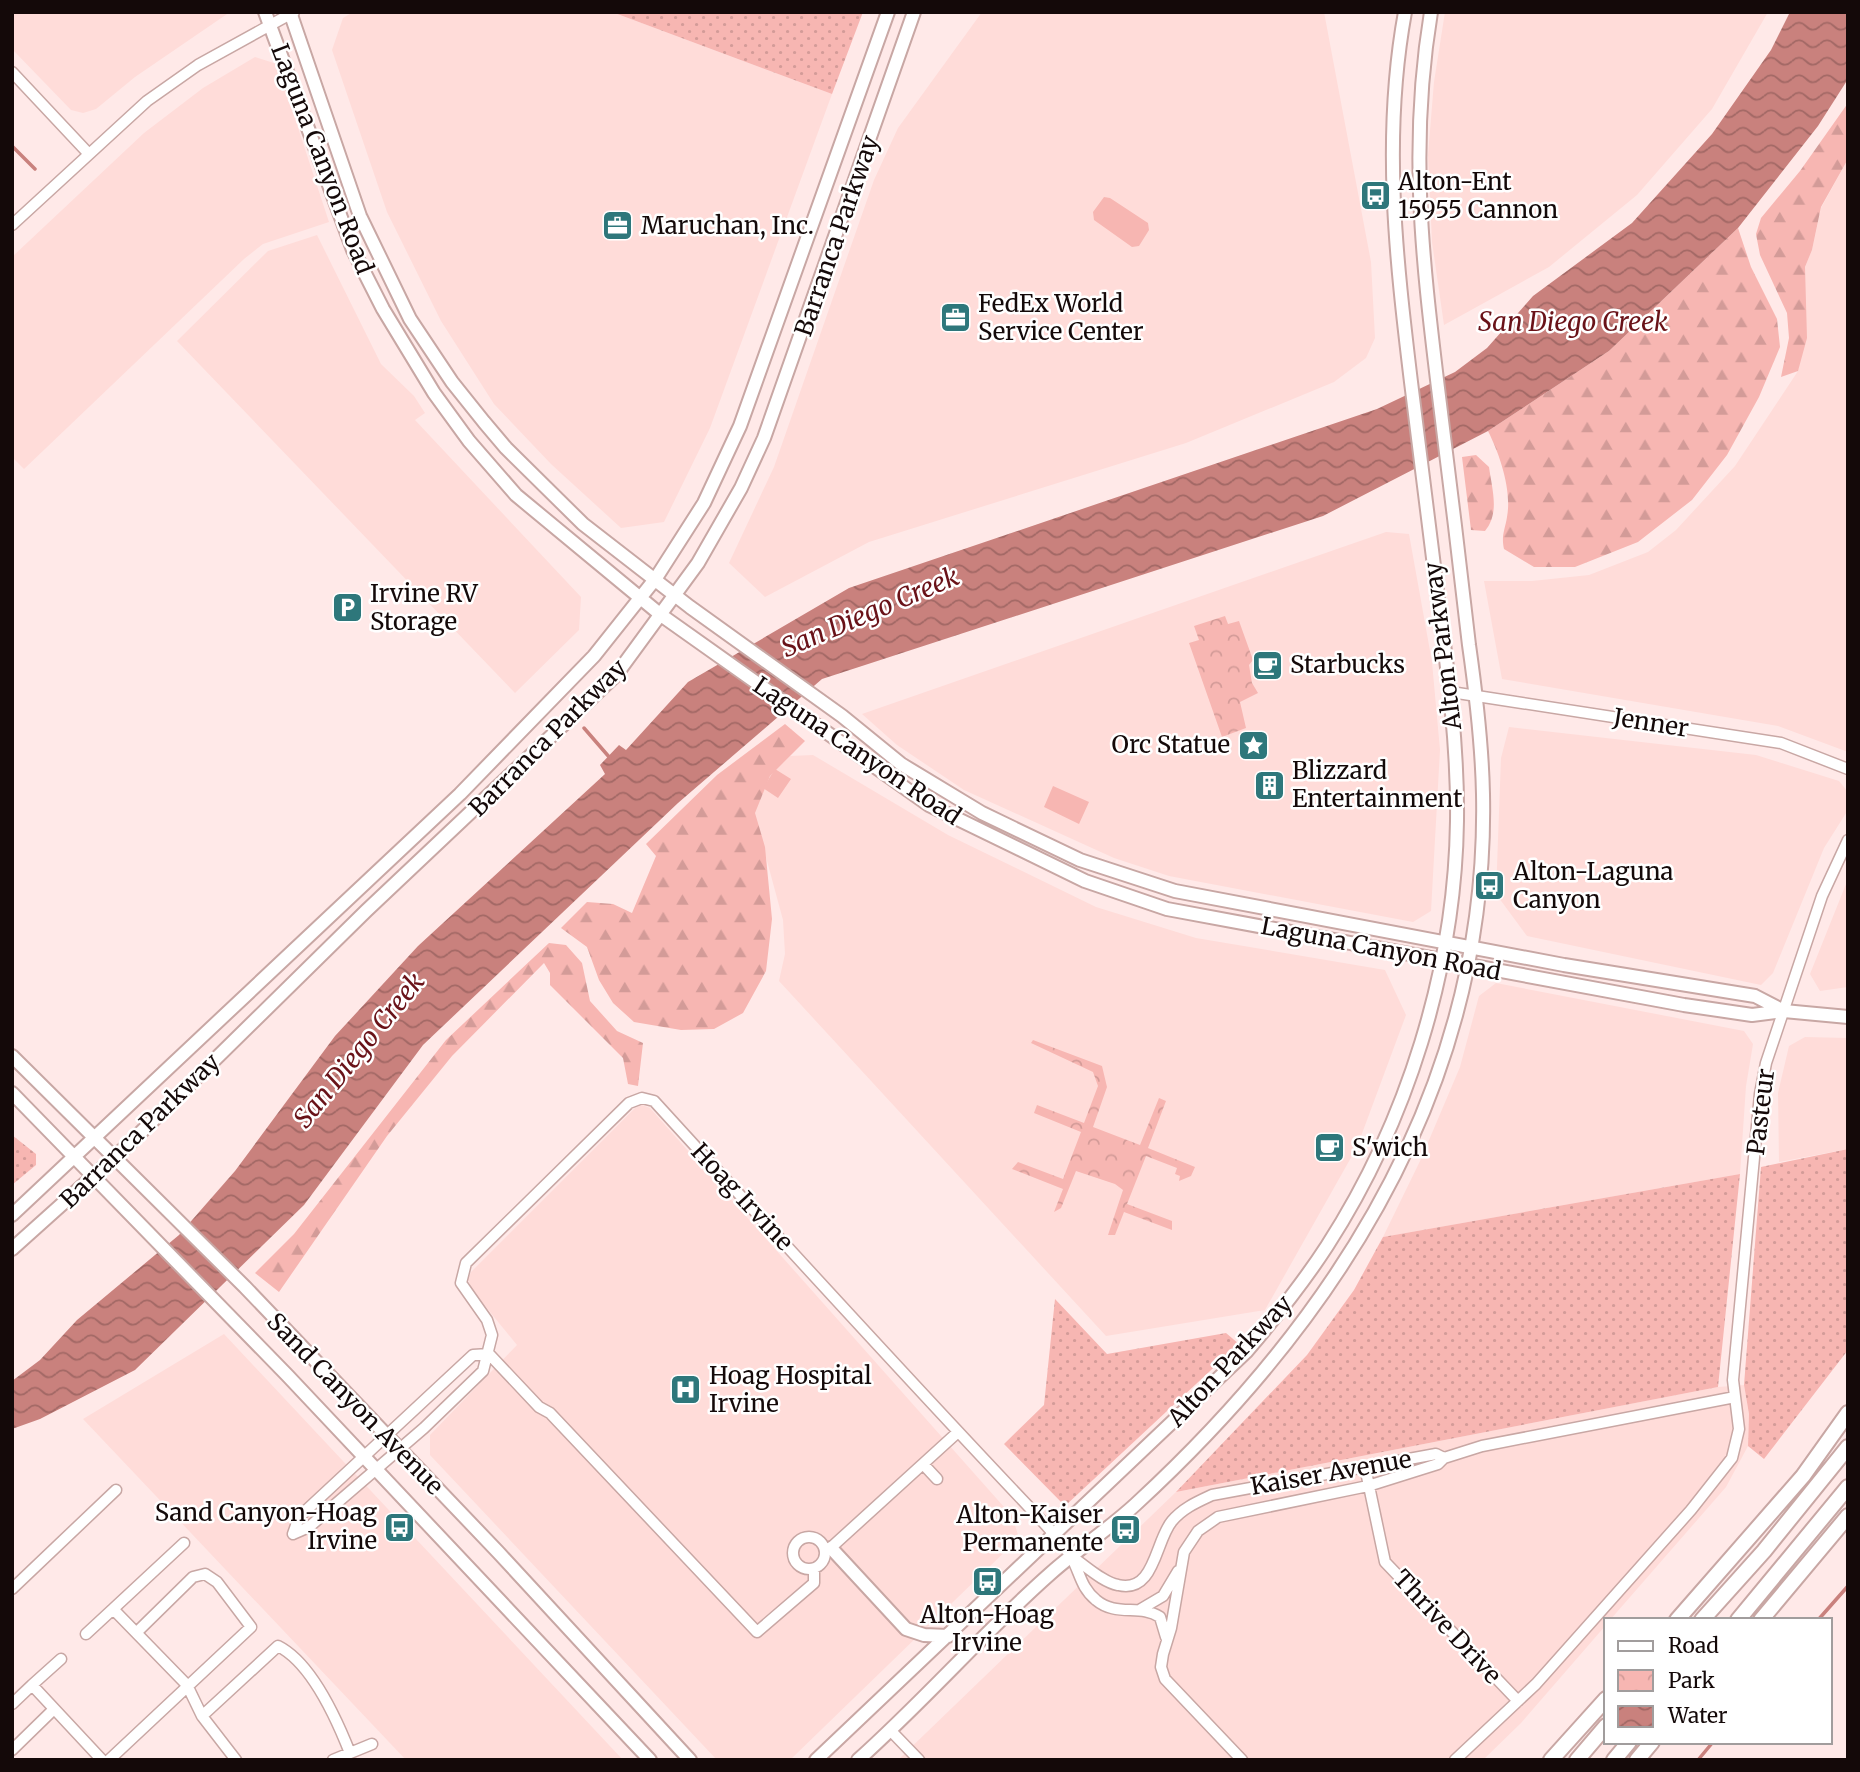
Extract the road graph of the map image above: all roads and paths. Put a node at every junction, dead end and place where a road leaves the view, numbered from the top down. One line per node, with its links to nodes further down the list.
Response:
1 (265, 12): 7 (main road, Laguna Canyon Road)
2 (888, 12): 11 (main road, Barranca Parkway)
3 (914, 12): 12 (main road, Barranca Parkway)
4 (1405, 12): 15 (main road, Alton Parkway)
5 (1431, 12): 16 (main road, Alton Parkway)
6 (292, 13): 7 (street); 11 (main road, Laguna Canyon Road)
7 (270, 25): 9 (street); 13 (main road, Laguna Canyon Road)
8 (12, 72): 9 (street)
9 (88, 153): 10 (street)
10 (12, 225)
11 (656, 578): 12 (main road, Laguna Canyon Road); 13 (main road, Barranca Parkway)
12 (677, 595): 14 (main road, Barranca Parkway); 19 (main road, Laguna Canyon Road)
13 (640, 599): 14 (main road, Laguna Canyon Road); 27 (main road, Barranca Parkway)
14 (661, 615): 21 (main road, Laguna Canyon Road); 29 (main road, Barranca Parkway)
15 (1451, 692): 16 (street, Jenner); 19 (main road, Alton Parkway)
16 (1475, 696): 17 (street, Jenner); 20 (main road, Alton Parkway)
17 (1848, 769)
18 (1848, 840): 23 (street, Pasteur)
19 (1444, 942): 20 (main road, Laguna Canyon Road); 21 (main road, Alton Parkway)
20 (1469, 947): 22 (main road, Alton Parkway); 23 (main road, Laguna Canyon Road)
21 (1441, 960): 22 (main road, Laguna Canyon Road); 50 (main road, Alton Parkway)
22 (1466, 964): 23 (main road, Laguna Canyon Road); 53 (main road, Alton Parkway)
23 (1784, 1011): 24 (main road, Laguna Canyon Road); 34 (street, Pasteur)
24 (1848, 1017)
25 (12, 1056): 27 (main road, Sand Canyon Avenue)
26 (12, 1093): 28 (main road, Sand Canyon Avenue)
27 (95, 1140): 28 (main road, Barranca Parkway); 29 (main road, Sand Canyon Avenue)
28 (75, 1157): 30 (main road, Sand Canyon Avenue); 31 (main road, Barranca Parkway)
29 (114, 1158): 30 (main road, Barranca Parkway); 37 (main road, Sand Canyon Avenue)
30 (93, 1177): 32 (main road, Barranca Parkway); 40 (main road, Sand Canyon Avenue)
31 (12, 1215)
32 (12, 1249)
33 (489, 1354): 36 (street, Hoag Irvine); 37 (street); 39 (street); 55 (street)
34 (1735, 1397): 41 (street, Kaiser Avenue); 70 (street, Pasteur)
35 (1848, 1413): 59 (highway)
36 (958, 1432): 42 (street); 50 (street, Hoag Irvine)
37 (386, 1437): 39 (main road, Sand Canyon Avenue); 40 (street)
38 (1848, 1447): 60 (highway)
39 (397, 1449): 44 (street); 87 (main road, Sand Canyon Avenue)
40 (363, 1457): 44 (main road, Sand Canyon Avenue); 44 (street)
41 (1444, 1458): 43 (street, Kaiser Avenue); 46 (street, Kaiser Avenue)
42 (923, 1464): 45 (street); 52 (street)
43 (1365, 1467): 46 (street, Thrive Drive); 53 (street, Kaiser Avenue)
44 (374, 1469): 86 (main road, Sand Canyon Avenue)
45 (937, 1479)
46 (1368, 1486): 54 (street, Kaiser Avenue); 70 (street, Thrive Drive)
47 (1848, 1488): 61 (highway)
48 (116, 1490): 56 (street)
49 (1848, 1516): 62 (highway)
50 (1054, 1536): 53 (street, Hoag Irvine); 65 (main road, Alton Parkway)
51 (184, 1543): 57 (street)
52 (828, 1550): 55 (street); 55 (street); 65 (main road)
53 (1071, 1557): 58 (street); 76 (main road, Alton Parkway)
54 (1182, 1564): 58 (street, Kaiser Avenue); 66 (street, Kaiser Avenue)
55 (814, 1569)
56 (12, 1589)
57 (113, 1609): 63 (street); 64 (street)
58 (1138, 1610): 66 (street)
59 (1679, 1618)
60 (1704, 1618)
61 (1740, 1618)
62 (1763, 1618)
63 (137, 1632): 69 (street); 69 (street)
64 (86, 1634)
65 (948, 1636): 88 (main road, Alton Parkway)
66 (1166, 1637): 91 (street, Kaiser Avenue)
67 (61, 1659): 68 (street)
68 (32, 1685): 72 (street); 73 (street)
69 (187, 1685): 74 (street); 83 (street)
70 (1518, 1701): 92 (street, Pasteur)
71 (1604, 1701): 93 (highway)
72 (12, 1704)
73 (54, 1710): 80 (street); 82 (street)
74 (202, 1716): 81 (street); 84 (street)
75 (1604, 1729): 94 (highway)
76 (891, 1731): 89 (main road, Alton Parkway); 90 (street)
77 (372, 1744): 81 (street)
78 (1627, 1744): 95 (highway)
79 (1650, 1744): 96 (highway)
80 (12, 1750)
81 (350, 1753): 85 (street)
82 (102, 1760)
83 (109, 1760)
84 (236, 1760)
85 (333, 1760)
86 (650, 1760)
87 (690, 1760)
88 (816, 1760)
89 (858, 1760)
90 (919, 1760)
91 (1242, 1760)
92 (1455, 1760)
93 (1551, 1760)
94 (1577, 1760)
95 (1614, 1760)
96 (1637, 1760)

